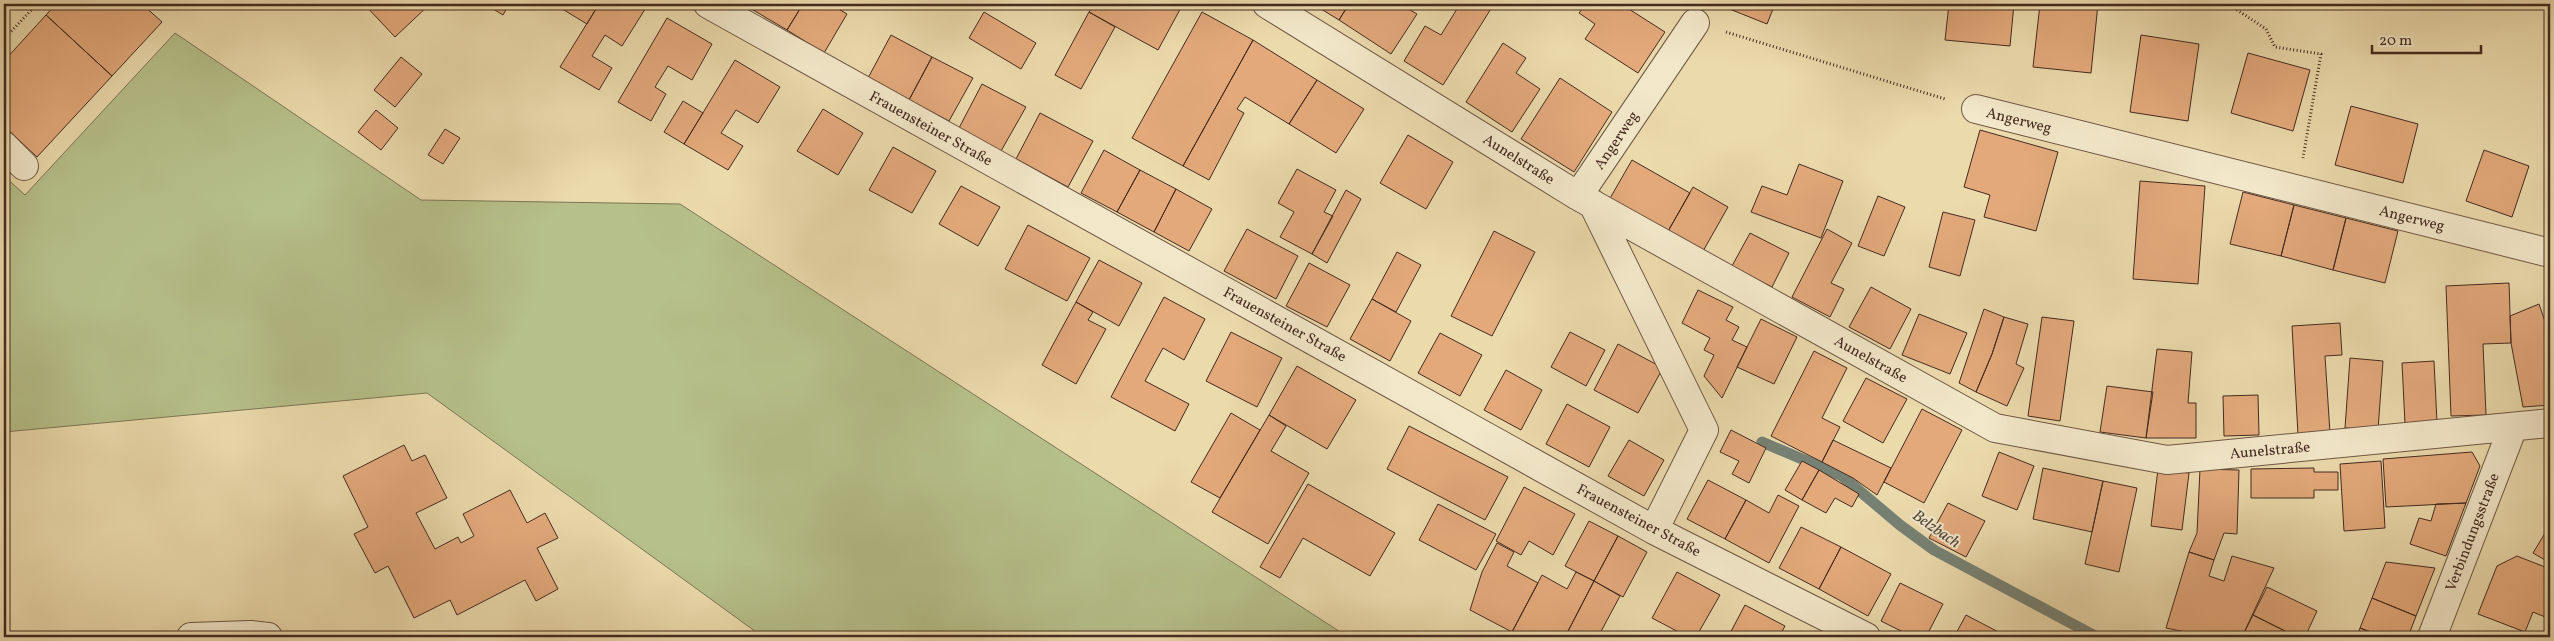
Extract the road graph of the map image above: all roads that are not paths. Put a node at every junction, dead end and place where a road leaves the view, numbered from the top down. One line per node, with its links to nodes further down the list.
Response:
1 (708, 4): 11 (street, Frauensteiner Straße)
2 (1267, 4): 7 (street, Aunelstraße)
3 (1694, 23): 7 (street, Angerweg)
4 (1976, 109): 8 (street, Angerweg)
5 (4, 146): 6 (street)
6 (24, 166)
7 (1586, 200): 10 (street, Aunelstraße); 11 (street)
8 (2550, 253)
9 (2550, 423): 10 (street, Aunelstraße)
10 (2513, 427): 15 (street, Verbindungsstraße)
11 (1654, 530): 14 (street, Frauensteiner Straße)
12 (191, 637): 13 (street)
13 (268, 637)
14 (1866, 637)
15 (2432, 637)

